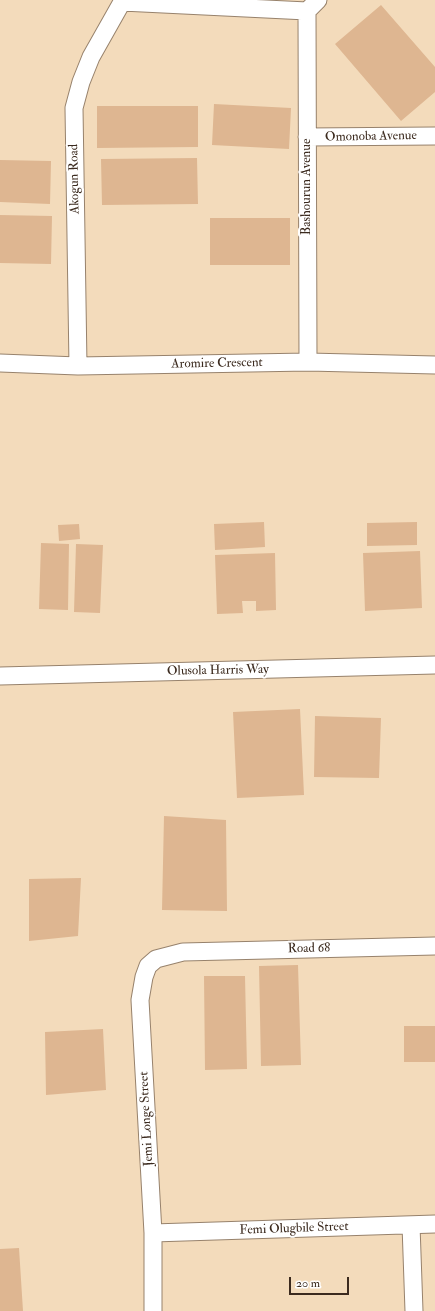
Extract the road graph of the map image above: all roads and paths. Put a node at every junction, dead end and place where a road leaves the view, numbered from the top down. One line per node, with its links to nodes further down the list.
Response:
1 (121, 1): 2 (street); 8 (street, Akogun Road)
2 (312, 5): 4 (street, Bashourun Avenue)
3 (435, 136): 4 (street, Omonoba Avenue)
4 (307, 137): 5 (street, Bashourun Avenue)
5 (308, 362): 7 (street, Aromire Crescent); 8 (street, Aromire Crescent)
6 (0, 363): 8 (street, Aromire Crescent)
7 (435, 365)
8 (78, 366)
9 (435, 665): 10 (street, Olusola Harris Way)
10 (0, 676)
11 (435, 946): 12 (street, Road 68)
12 (183, 952): 15 (street, Jemi Longe Street)
13 (435, 1224): 14 (street, Femi Olugbile Street)
14 (411, 1225): 15 (street, Femi Olugbile Street); 17 (street)
15 (153, 1233): 16 (street, Jemi Longe Street)
16 (152, 1311)
17 (414, 1311)

